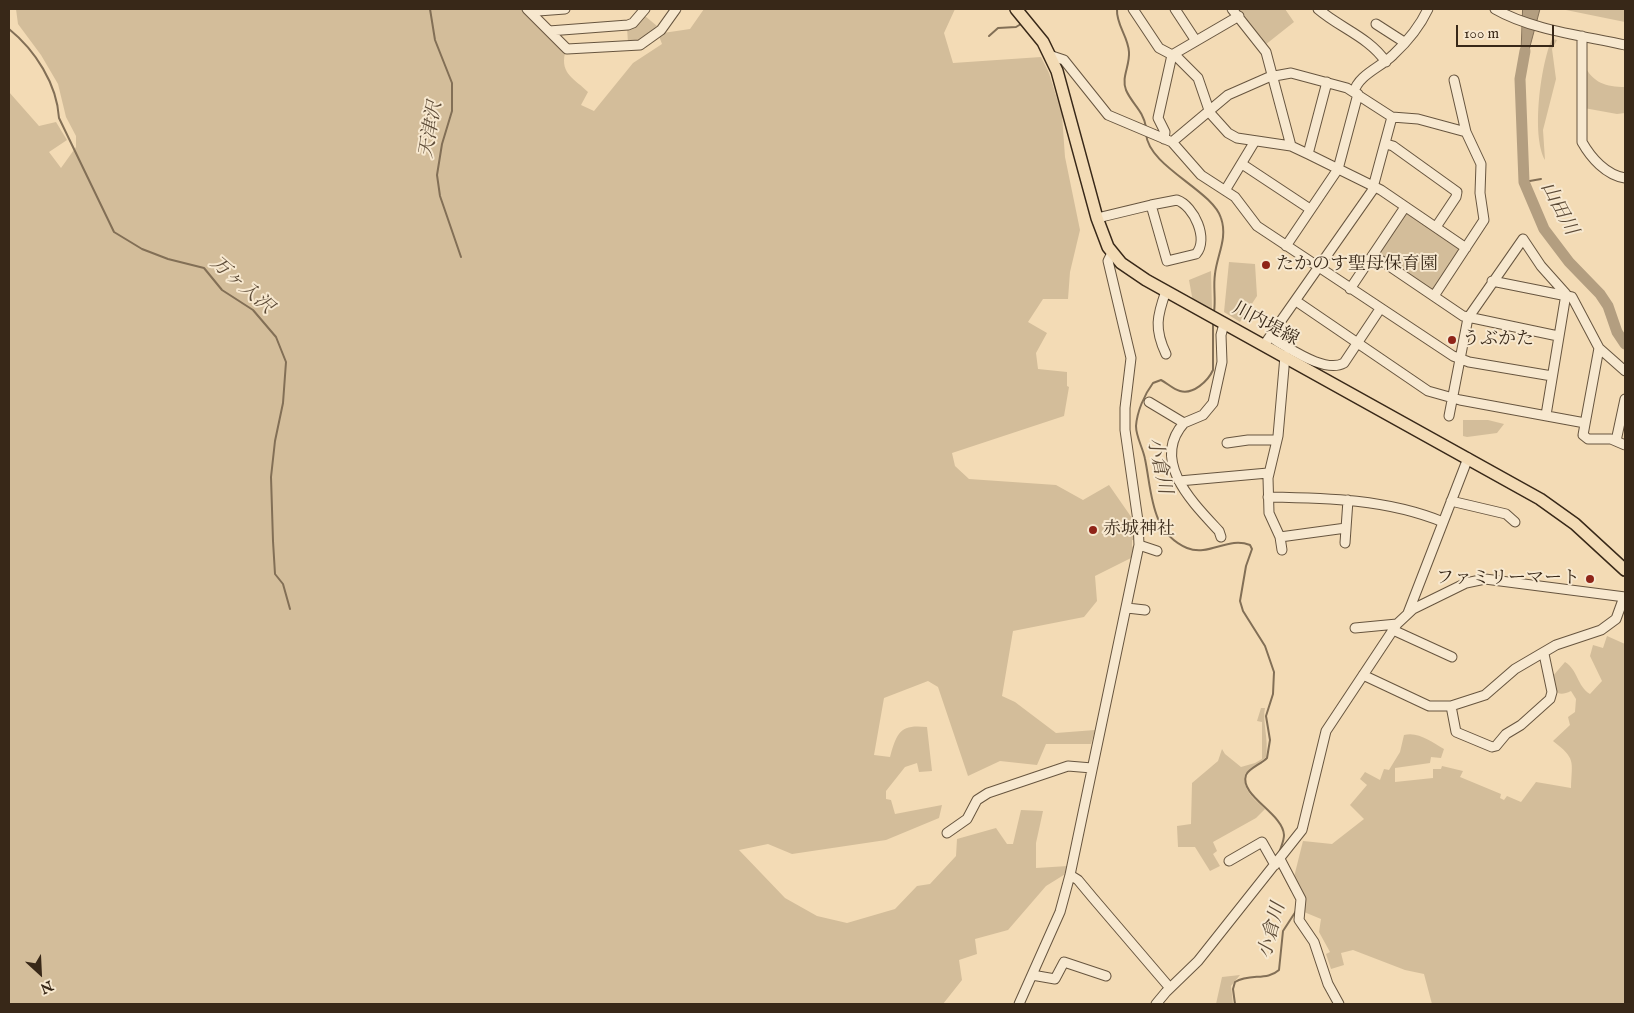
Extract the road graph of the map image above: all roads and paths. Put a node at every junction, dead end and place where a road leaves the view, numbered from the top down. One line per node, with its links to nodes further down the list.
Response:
1 (565, 9): 11 (street)
2 (645, 9): 14 (street)
3 (676, 9): 14 (street)
4 (1016, 9): 20 (main road, 川内堤線)
5 (1133, 9): 19 (street)
6 (1175, 9): 16 (street)
7 (1232, 9): 12 (street)
8 (1318, 9): 21 (street)
9 (1428, 9): 17 (street)
10 (1495, 9): 15 (street)
11 (529, 11): 14 (street)
12 (1239, 16): 16 (street); 22 (street)
13 (1376, 24): 17 (street)
14 (549, 31)
15 (1582, 36): 18 (street); 36 (street)
16 (1196, 40): 19 (street)
17 (1404, 42): 21 (street)
18 (1625, 45)
19 (1172, 55): 26 (street); 29 (street)
20 (1052, 56): 29 (street); 42 (main road, 川内堤線)
21 (1386, 62): 25 (street)
22 (1272, 76): 24 (street); 26 (street); 32 (street)
23 (1454, 80): 28 (street)
24 (1327, 82): 25 (street); 33 (street)
25 (1356, 93): 27 (street); 35 (street)
26 (1209, 110): 29 (street); 30 (street)
27 (1392, 117): 28 (street); 31 (street)
28 (1466, 132): 45 (street)
29 (1168, 140): 38 (street)
30 (1255, 141): 32 (street); 34 (street)
31 (1386, 144): 37 (street); 43 (street)
32 (1291, 146): 33 (street)
33 (1308, 154): 35 (street)
34 (1242, 164): 38 (street); 41 (street)
35 (1338, 169): 37 (street); 41 (street)
36 (1625, 178)
37 (1374, 186): 40 (street); 48 (street)
38 (1226, 189): 44 (street)
39 (1151, 205): 39 (street); 42 (street)
40 (1405, 207): 43 (street); 47 (street)
41 (1310, 210): 44 (street)
42 (1097, 218): 46 (main road, 川内堤線)
43 (1436, 227): 45 (street)
44 (1286, 246): 48 (street)
45 (1466, 248): 53 (street)
46 (1112, 253): 51 (main road, 川内堤線); 90 (street)
47 (1373, 255): 50 (street); 53 (street)
48 (1319, 268): 50 (street); 54 (street)
49 (1492, 281): 52 (street); 52 (street); 56 (street)
50 (1350, 289): 55 (street)
51 (1166, 291): 57 (main road, 川内堤線); 62 (street)
52 (1566, 294): 58 (street); 61 (street)
53 (1434, 296): 56 (street)
54 (1296, 302): 59 (street); 59 (street); 60 (street)
55 (1380, 309): 59 (street); 64 (street)
56 (1468, 318): 58 (street); 64 (street)
57 (1217, 319): 60 (main road, 川内堤線); 73 (street)
58 (1558, 336): 66 (street)
59 (1357, 343): 67 (street)
60 (1264, 345): 63 (main road, 川内堤線)
61 (1599, 348): 65 (street); 72 (street)
62 (1166, 354)
63 (1285, 356): 74 (street); 78 (main road, 川内堤線)
64 (1459, 359): 66 (street); 67 (street)
65 (1625, 371)
66 (1552, 376): 70 (street)
67 (1452, 398): 70 (street); 71 (street)
68 (1625, 399): 75 (street)
69 (1150, 402): 73 (street)
70 (1546, 415): 72 (street)
71 (1449, 416)
72 (1584, 422): 75 (street)
73 (1184, 423): 80 (street)
74 (1277, 440): 76 (street); 79 (street)
75 (1616, 440): 77 (street)
76 (1227, 443)
77 (1625, 445)
78 (1468, 458): 83 (street); 93 (main road, 川内堤線)
79 (1268, 473): 80 (street); 81 (street)
80 (1179, 481): 87 (street)
81 (1268, 497): 82 (street); 88 (street)
82 (1348, 500): 84 (street); 86 (street)
83 (1451, 501): 84 (street); 85 (street)
84 (1443, 522): 97 (street)
85 (1515, 522)
86 (1346, 528): 88 (street); 89 (street)
87 (1221, 537)
88 (1280, 537): 91 (street)
89 (1345, 542)
90 (1139, 545): 92 (street); 95 (street)
91 (1282, 550)
92 (1157, 551)
93 (1625, 570)
94 (1625, 597): 97 (street); 100 (street)
95 (1127, 608): 96 (street); 104 (street)
96 (1145, 610)
97 (1408, 613): 98 (street)
98 (1395, 627): 99 (street); 101 (street); 102 (street)
99 (1355, 628)
100 (1544, 654): 103 (street); 103 (street)
101 (1452, 657)
102 (1363, 675): 103 (street); 107 (street)
103 (1451, 706)
104 (1092, 768): 105 (street); 108 (street)
105 (947, 832)
106 (1228, 861): 107 (street)
107 (1278, 862): 111 (street); 114 (street)
108 (1070, 875): 109 (street); 111 (street)
109 (1032, 975): 110 (street); 112 (street)
110 (1106, 976)
111 (1170, 988): 113 (street)
112 (1019, 1004)
113 (1156, 1004)
114 (1339, 1004)

